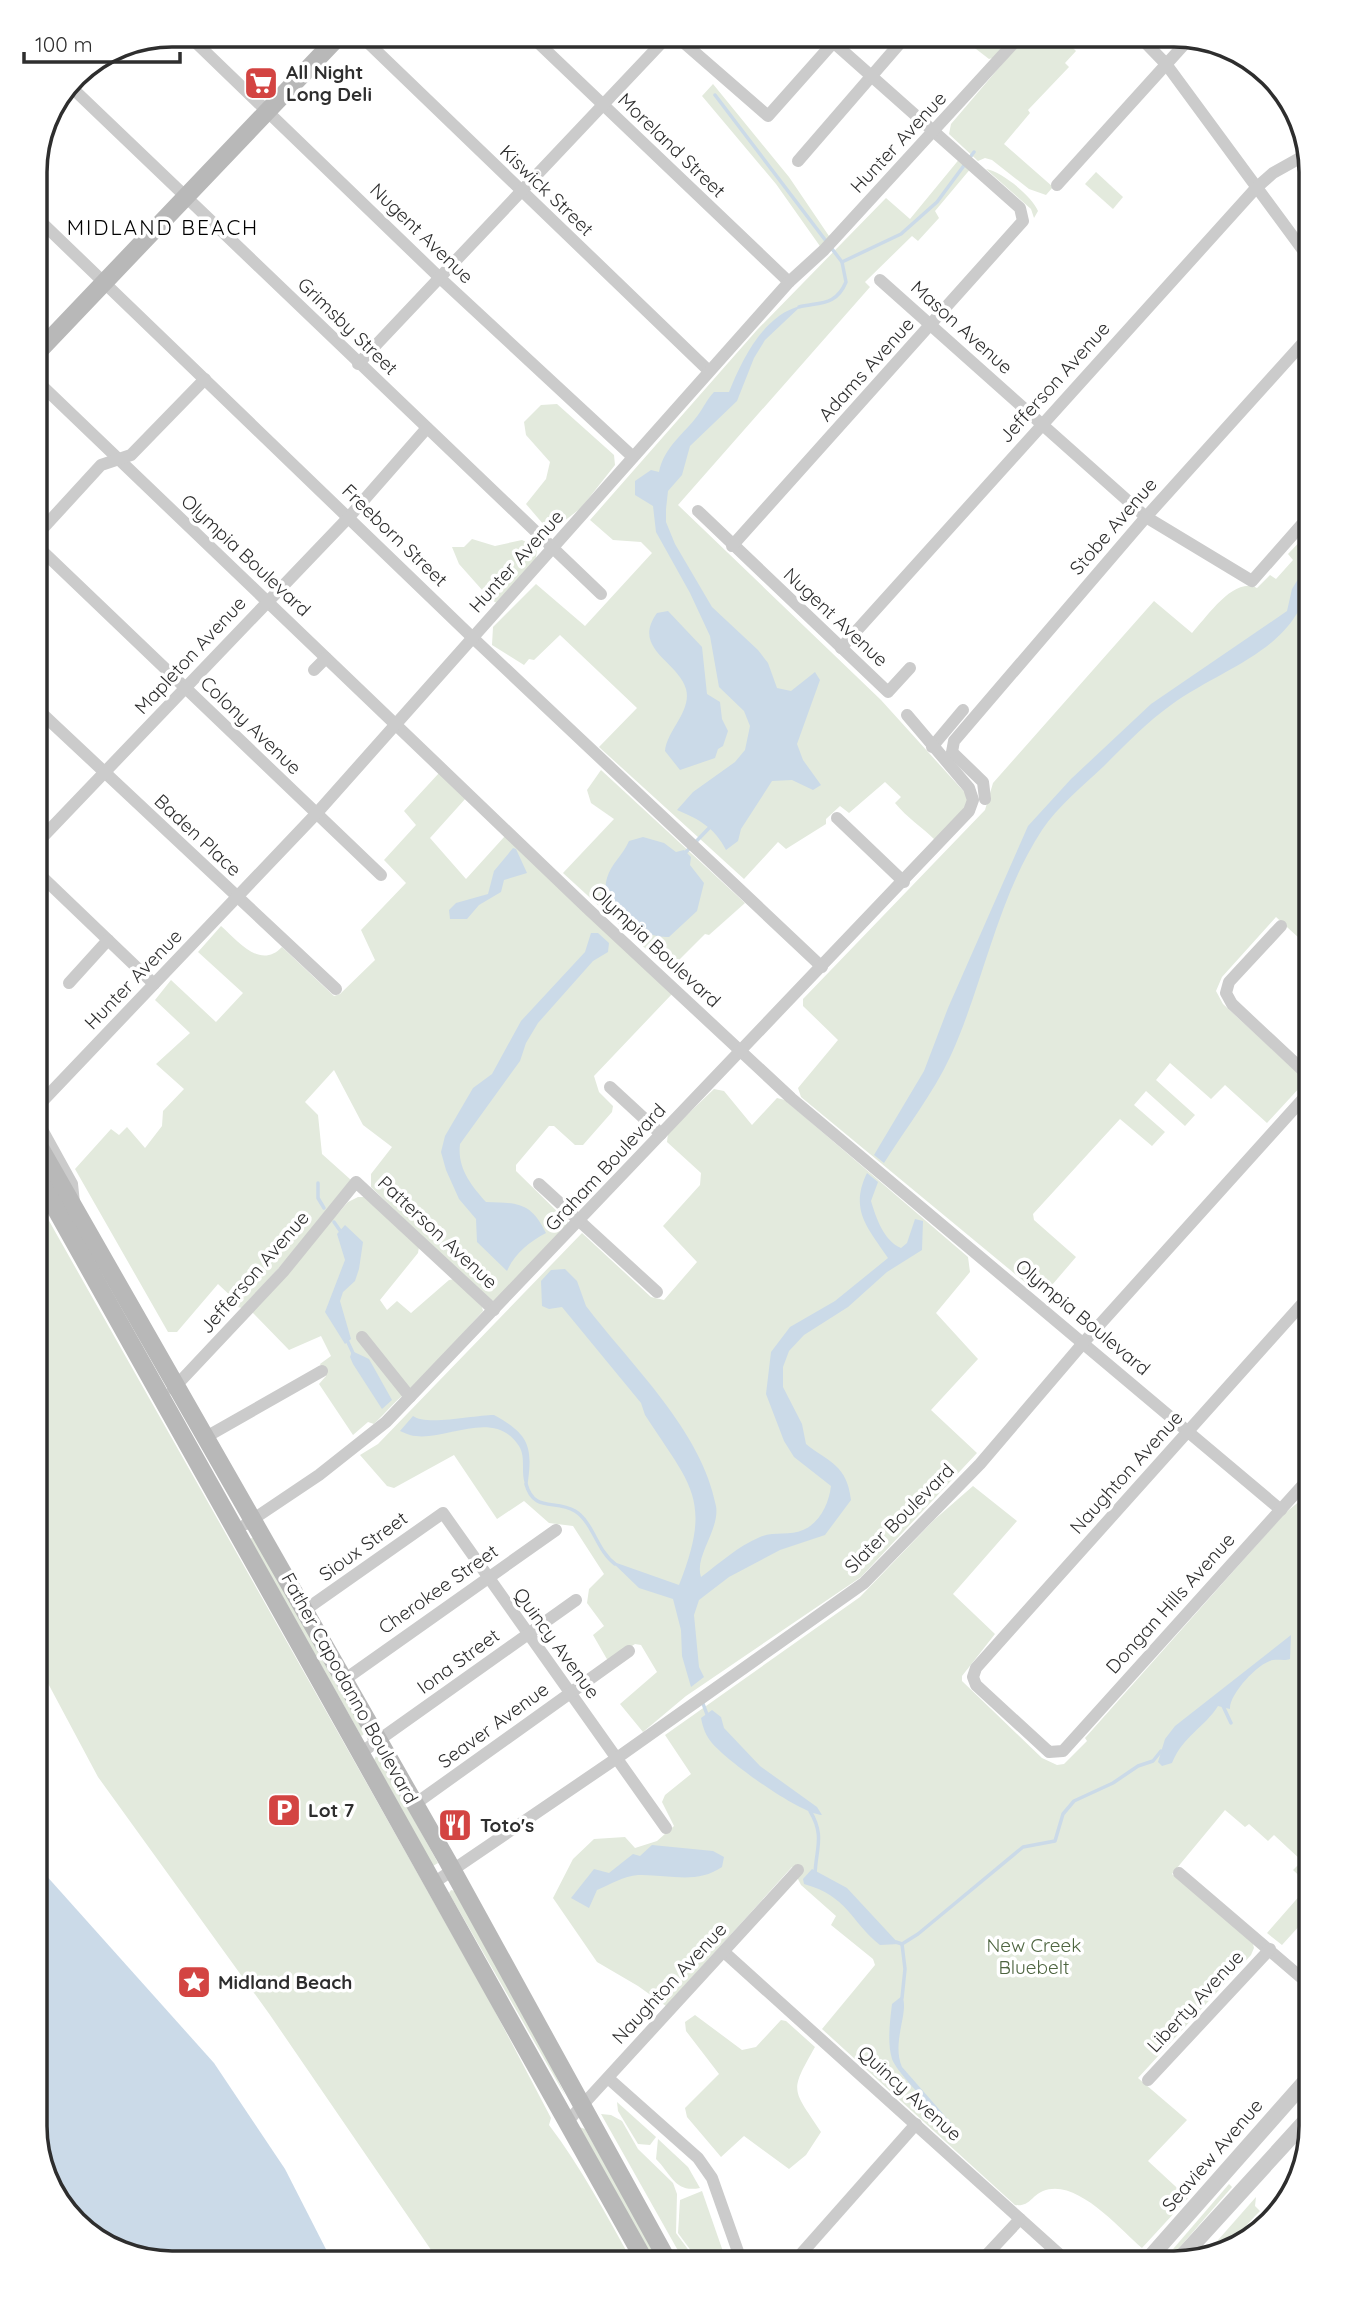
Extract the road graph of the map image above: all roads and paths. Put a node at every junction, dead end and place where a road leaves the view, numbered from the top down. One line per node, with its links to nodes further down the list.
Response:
1 (201, 47): 17 (street, Nugent Avenue)
2 (328, 47): 17 (main road)
3 (373, 47): 23 (street, Kiswick Street)
4 (543, 47): 16 (street, Moreland Street)
5 (657, 47): 16 (street)
6 (689, 48): 7 (street)
7 (828, 48)
8 (844, 48): 14 (street)
9 (896, 48): 14 (street)
10 (1010, 48): 18 (street, Hunter Avenue)
11 (1151, 48): 13 (street)
12 (1181, 48): 13 (street)
13 (1166, 64): 21 (street); 22 (street)
14 (871, 76): 18 (street); 20 (street)
15 (77, 92): 24 (street, Grimsby Street)
16 (603, 106): 23 (street); 30 (street, Moreland Street)
17 (267, 111): 24 (main road); 27 (street, Nugent Avenue)
18 (935, 131): 30 (street, Hunter Avenue); 31 (street, Adams Avenue)
19 (1298, 159): 22 (street, Jefferson Avenue)
20 (798, 161)
21 (1057, 185)
22 (1256, 188): 26 (street); 38 (street, Jefferson Avenue)
23 (521, 192): 27 (street); 35 (street, Kiswick Street)
24 (186, 196): 29 (main road); 34 (street, Grimsby Street)
25 (48, 228): 29 (street, Freeborn Street)
26 (1299, 245)
27 (440, 278): 34 (street); 40 (street, Nugent Avenue)
28 (880, 280): 31 (street, Mason Avenue)
29 (105, 282): 32 (main road); 36 (street, Freeborn Street)
30 (789, 282): 35 (street, Hunter Avenue)
31 (931, 325): 38 (street, Mason Avenue); 47 (street, Adams Avenue)
32 (48, 342)
33 (1299, 347): 44 (street, Stobe Avenue)
34 (359, 364): 39 (street, Grimsby Street)
35 (709, 370): 40 (street, Hunter Avenue)
36 (205, 379): 41 (street); 43 (street, Freeborn Street)
37 (48, 392): 41 (street, Olympia Boulevard)
38 (1043, 424): 44 (street, Mason Avenue); 53 (street, Jefferson Avenue)
39 (427, 428): 43 (street, Mapleton Avenue); 48 (street, Grimsby Street)
40 (633, 457): 48 (street, Hunter Avenue)
41 (117, 459): 45 (street); 51 (street, Olympia Boulevard)
42 (698, 511): 47 (street, Nugent Avenue)
43 (349, 517): 51 (street, Mapleton Avenue); 52 (street, Freeborn Street)
44 (1146, 517): 46 (street, Mason Avenue); 64 (street, Stobe Avenue)
45 (48, 523)
46 (1299, 528)
47 (732, 546): 53 (street, Nugent Avenue)
48 (554, 550): 50 (street, Grimsby Street); 52 (street, Hunter Avenue)
49 (48, 556): 57 (street, Colony Avenue)
50 (601, 594)
51 (267, 601): 54 (street, Olympia Boulevard); 57 (street, Mapleton Avenue)
52 (473, 638): 61 (street, Hunter Avenue); 74 (street, Freeborn Street)
53 (841, 648): 55 (street, Nugent Avenue)
54 (327, 658): 56 (street); 61 (street, Olympia Boulevard)
55 (910, 667)
56 (314, 670)
57 (184, 688): 63 (street, Mapleton Avenue); 65 (street, Colony Avenue)
58 (964, 710): 62 (street)
59 (906, 715): 62 (street)
60 (48, 719): 63 (street, Baden Place)
61 (396, 723): 65 (street, Hunter Avenue); 78 (street, Olympia Boulevard)
62 (932, 747): 64 (street)
63 (105, 774): 67 (street, Mapleton Avenue); 71 (street, Baden Place)
64 (979, 800): 70 (street, Graham Boulevard)
65 (316, 814): 68 (street, Colony Avenue); 71 (street, Hunter Avenue)
66 (837, 818): 70 (street)
67 (48, 832)
68 (381, 875)
69 (48, 882): 73 (street)
70 (904, 882): 74 (street, Graham Boulevard)
71 (237, 898): 76 (street, Hunter Avenue); 77 (street, Baden Place)
72 (1280, 926): 79 (street)
73 (108, 940): 75 (street); 76 (street)
74 (822, 967): 78 (street, Graham Boulevard)
75 (69, 983)
76 (154, 984): 81 (street, Hunter Avenue)
77 (336, 989)
78 (741, 1052): 83 (street, Graham Boulevard); 95 (street, Olympia Boulevard)
79 (1299, 1067)
80 (610, 1087): 83 (street)
81 (48, 1096)
82 (1299, 1103): 95 (street, Slater Boulevard)
83 (661, 1134): 90 (street, Graham Boulevard)
84 (48, 1140): 89 (street, Father Capodanno Boulevard)
85 (47, 1161): 89 (main road, Father Capodanno Boulevard)
86 (356, 1182): 93 (street, Patterson Avenue); 97 (street, Jefferson Avenue)
87 (540, 1184): 90 (street)
88 (47, 1194): 98 (main road, Father Capodanno Boulevard)
89 (74, 1207): 97 (main road, Father Capodanno Boulevard)
90 (579, 1223): 91 (street); 93 (street, Graham Boulevard)
91 (657, 1292)
92 (1299, 1307): 100 (street, Naughton Avenue)
93 (494, 1310): 99 (street, Graham Boulevard)
94 (362, 1337): 99 (street)
95 (1084, 1342): 100 (street, Olympia Boulevard); 118 (street, Slater Boulevard)
96 (321, 1371): 101 (street)
97 (177, 1384): 98 (street); 101 (main road, Father Capodanno Boulevard)
98 (159, 1391): 106 (main road, Father Capodanno Boulevard)
99 (410, 1397): 105 (street, Graham Boulevard)
100 (1189, 1430): 103 (street, Olympia Boulevard); 117 (street, Naughton Avenue)
101 (206, 1437): 105 (main road, Father Capodanno Boulevard)
102 (1299, 1490): 103 (street, Dongan Hills Avenue)
103 (1281, 1510): 117 (street, Dongan Hills Avenue)
104 (443, 1513): 108 (street, Quincy Avenue); 110 (street, Sioux Street)
105 (253, 1519): 106 (street, Graham Boulevard); 110 (main road, Father Capodanno Boulevard)
106 (236, 1530): 116 (main road, Father Capodanno Boulevard)
107 (556, 1530): 108 (street, Cherokee Street)
108 (486, 1578): 111 (street, Quincy Avenue); 113 (street, Cherokee Street)
109 (576, 1600): 111 (street, Iona Street)
110 (305, 1611): 113 (main road, Father Capodanno Boulevard)
111 (527, 1635): 114 (street, Quincy Avenue); 115 (street, Iona Street)
112 (629, 1651): 114 (street, Seaver Avenue)
113 (344, 1680): 115 (main road, Father Capodanno Boulevard)
114 (568, 1694): 118 (street, Quincy Avenue); 119 (street, Seaver Avenue)
115 (378, 1741): 116 (street, Iona Street); 119 (main road, Father Capodanno Boulevard)
116 (362, 1752): 124 (main road, Father Capodanno Boulevard)
117 (1056, 1754)
118 (617, 1758): 120 (street, Quincy Avenue); 122 (street, Slater Boulevard)
119 (415, 1804): 122 (main road, Father Capodanno Boulevard)
120 (666, 1828)
121 (798, 1870): 126 (street, Naughton Avenue)
122 (452, 1871): 124 (street, Slater Boulevard); 131 (main road, Father Capodanno Boulevard)
123 (1179, 1873): 125 (street)
124 (435, 1882): 132 (main road, Father Capodanno Boulevard)
125 (1270, 1949): 127 (street); 129 (street, Liberty Avenue)
126 (724, 1952): 128 (street, Naughton Avenue); 133 (street, Quincy Avenue)
127 (1299, 1975)
128 (608, 2078): 131 (street, Naughton Avenue); 141 (street)
129 (1149, 2080)
130 (1299, 2089): 135 (street, Seaview Avenue)
131 (582, 2107): 132 (street, Naughton Avenue); 139 (main road, Father Capodanno Boulevard)
132 (567, 2122): 138 (main road, Father Capodanno Boulevard)
133 (916, 2124): 137 (street, Quincy Avenue); 142 (street)
134 (1299, 2129): 136 (street)
135 (1233, 2165): 136 (street); 145 (street, Seaview Avenue)
136 (1252, 2181): 140 (street)
137 (1020, 2219): 143 (street); 144 (street, Quincy Avenue)
138 (639, 2250)
139 (662, 2250)
140 (1188, 2250)
141 (738, 2251)
142 (804, 2251)
143 (990, 2251)
144 (1056, 2251)
145 (1156, 2251)

